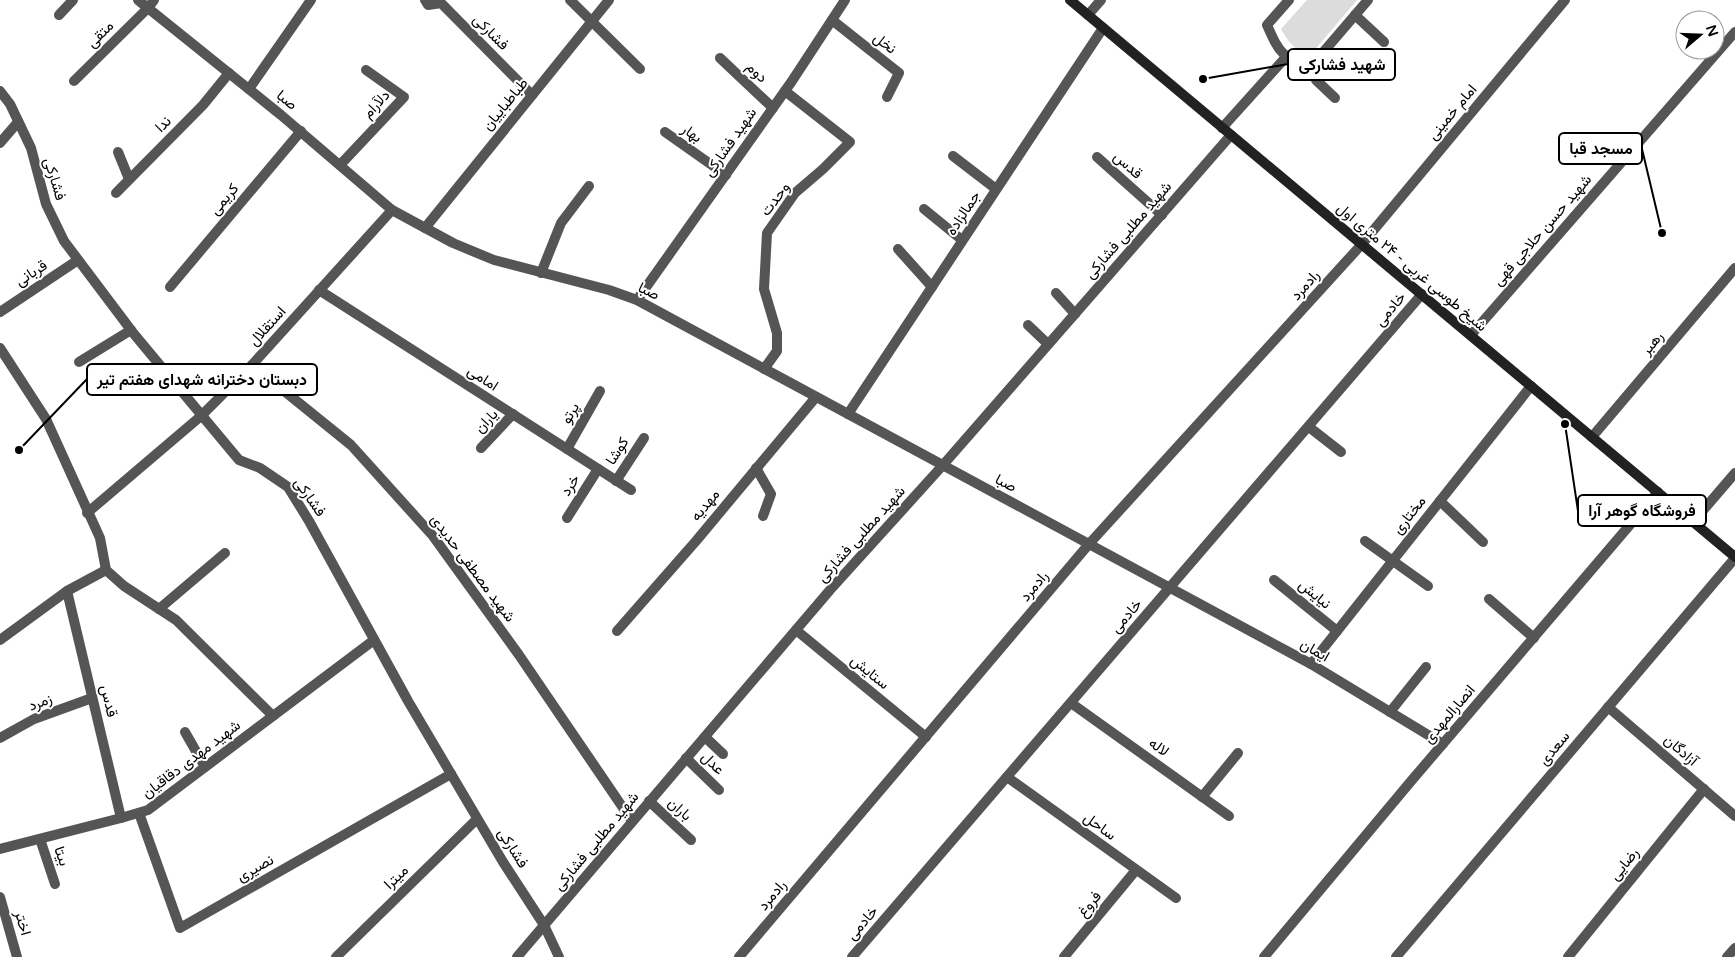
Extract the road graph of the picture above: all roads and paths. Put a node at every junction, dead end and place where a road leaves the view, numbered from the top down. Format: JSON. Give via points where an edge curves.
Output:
{"nodes":[{"id":1,"x":73,"y":0,"type":"edge"},
{"id":2,"x":138,"y":0,"type":"edge"},
{"id":3,"x":312,"y":0,"type":"edge"},
{"id":4,"x":425,"y":0,"type":"edge"},
{"id":5,"x":570,"y":0,"type":"edge"},
{"id":6,"x":609,"y":0,"type":"edge"},
{"id":7,"x":845,"y":0,"type":"edge"},
{"id":8,"x":1070,"y":0,"type":"edge"},
{"id":9,"x":1101,"y":0,"type":"edge"},
{"id":10,"x":1289,"y":0,"type":"edge"},
{"id":11,"x":1368,"y":0,"type":"edge"},
{"id":12,"x":1565,"y":0,"type":"edge"},
{"id":13,"x":151,"y":4,"type":"edge"},
{"id":14,"x":59,"y":15,"type":"dead end"},
{"id":15,"x":1088,"y":15,"type":"junction"},
{"id":16,"x":1355,"y":15,"type":"junction"},
{"id":17,"x":592,"y":20,"type":"junction"},
{"id":18,"x":832,"y":20,"type":"junction"},
{"id":19,"x":1103,"y":28,"type":"junction"},
{"id":20,"x":1735,"y":32,"type":"edge"},
{"id":21,"x":1384,"y":42,"type":"dead end"},
{"id":22,"x":1286,"y":57,"type":"junction"},
{"id":23,"x":720,"y":58,"type":"dead end"},
{"id":24,"x":1313,"y":64,"type":"junction"},
{"id":25,"x":640,"y":69,"type":"dead end"},
{"id":26,"x":366,"y":70,"type":"dead end"},
{"id":27,"x":229,"y":73,"type":"junction"},
{"id":28,"x":74,"y":81,"type":"dead end"},
{"id":29,"x":249,"y":89,"type":"junction"},
{"id":30,"x":0,"y":91,"type":"edge"},
{"id":31,"x":785,"y":91,"type":"junction"},
{"id":32,"x":532,"y":95,"type":"junction"},
{"id":33,"x":887,"y":97,"type":"dead end"},
{"id":34,"x":1335,"y":98,"type":"dead end"},
{"id":35,"x":773,"y":108,"type":"junction"},
{"id":36,"x":18,"y":122,"type":"junction"},
{"id":37,"x":1222,"y":128,"type":"junction"},
{"id":38,"x":301,"y":131,"type":"junction"},
{"id":39,"x":665,"y":132,"type":"dead end"},
{"id":40,"x":1231,"y":135,"type":"junction"},
{"id":41,"x":0,"y":143,"type":"edge"},
{"id":42,"x":118,"y":152,"type":"dead end"},
{"id":43,"x":953,"y":156,"type":"dead end"},
{"id":44,"x":1098,"y":157,"type":"dead end"},
{"id":45,"x":340,"y":165,"type":"junction"},
{"id":46,"x":726,"y":175,"type":"junction"},
{"id":47,"x":129,"y":179,"type":"junction"},
{"id":48,"x":589,"y":186,"type":"dead end"},
{"id":49,"x":996,"y":189,"type":"junction"},
{"id":50,"x":116,"y":193,"type":"dead end"},
{"id":51,"x":392,"y":210,"type":"junction"},
{"id":52,"x":924,"y":210,"type":"dead end"},
{"id":53,"x":1162,"y":215,"type":"junction"},
{"id":54,"x":425,"y":228,"type":"junction"},
{"id":55,"x":962,"y":240,"type":"junction"},
{"id":56,"x":1362,"y":244,"type":"junction"},
{"id":57,"x":898,"y":249,"type":"dead end"},
{"id":58,"x":78,"y":260,"type":"junction"},
{"id":59,"x":1735,"y":268,"type":"edge"},
{"id":60,"x":541,"y":273,"type":"junction"},
{"id":61,"x":170,"y":287,"type":"dead end"},
{"id":62,"x":932,"y":287,"type":"junction"},
{"id":63,"x":319,"y":290,"type":"junction"},
{"id":64,"x":1056,"y":293,"type":"dead end"},
{"id":65,"x":1422,"y":294,"type":"junction"},
{"id":66,"x":637,"y":300,"type":"junction"},
{"id":67,"x":0,"y":312,"type":"edge"},
{"id":68,"x":1075,"y":314,"type":"junction"},
{"id":69,"x":1028,"y":325,"type":"dead end"},
{"id":70,"x":131,"y":330,"type":"junction"},
{"id":71,"x":1471,"y":335,"type":"junction"},
{"id":72,"x":1048,"y":344,"type":"junction"},
{"id":73,"x":0,"y":348,"type":"edge"},
{"id":74,"x":79,"y":362,"type":"dead end"},
{"id":75,"x":252,"y":366,"type":"junction"},
{"id":76,"x":764,"y":369,"type":"junction"},
{"id":77,"x":1531,"y":386,"type":"junction"},
{"id":78,"x":600,"y":391,"type":"dead end"},
{"id":79,"x":816,"y":397,"type":"junction"},
{"id":80,"x":513,"y":414,"type":"junction"},
{"id":81,"x":848,"y":414,"type":"junction"},
{"id":82,"x":201,"y":416,"type":"junction"},
{"id":83,"x":1309,"y":427,"type":"junction"},
{"id":84,"x":1592,"y":437,"type":"junction"},
{"id":85,"x":644,"y":438,"type":"dead end"},
{"id":86,"x":481,"y":448,"type":"dead end"},
{"id":87,"x":567,"y":449,"type":"junction"},
{"id":88,"x":1341,"y":452,"type":"dead end"},
{"id":89,"x":943,"y":465,"type":"junction"},
{"id":90,"x":756,"y":468,"type":"junction"},
{"id":91,"x":598,"y":470,"type":"junction"},
{"id":92,"x":1735,"y":473,"type":"edge"},
{"id":93,"x":616,"y":481,"type":"junction"},
{"id":94,"x":631,"y":490,"type":"dead end"},
{"id":95,"x":1658,"y":492,"type":"junction"},
{"id":96,"x":1440,"y":501,"type":"junction"},
{"id":97,"x":87,"y":513,"type":"junction"},
{"id":98,"x":763,"y":516,"type":"dead end"},
{"id":99,"x":567,"y":518,"type":"dead end"},
{"id":100,"x":1693,"y":522,"type":"junction"},
{"id":101,"x":1366,"y":541,"type":"dead end"},
{"id":102,"x":1483,"y":542,"type":"dead end"},
{"id":103,"x":1090,"y":544,"type":"junction"},
{"id":104,"x":225,"y":553,"type":"dead end"},
{"id":105,"x":1735,"y":558,"type":"edge"},
{"id":106,"x":1393,"y":560,"type":"junction"},
{"id":107,"x":106,"y":570,"type":"junction"},
{"id":108,"x":1274,"y":580,"type":"dead end"},
{"id":109,"x":1428,"y":586,"type":"dead end"},
{"id":110,"x":1170,"y":588,"type":"junction"},
{"id":111,"x":67,"y":591,"type":"junction"},
{"id":112,"x":1489,"y":599,"type":"dead end"},
{"id":113,"x":160,"y":609,"type":"junction"},
{"id":114,"x":796,"y":630,"type":"junction"},
{"id":115,"x":616,"y":631,"type":"dead end"},
{"id":116,"x":1337,"y":631,"type":"junction"},
{"id":117,"x":1534,"y":638,"type":"junction"},
{"id":118,"x":0,"y":640,"type":"edge"},
{"id":119,"x":374,"y":640,"type":"junction"},
{"id":120,"x":1311,"y":664,"type":"junction"},
{"id":121,"x":1426,"y":667,"type":"dead end"},
{"id":122,"x":92,"y":698,"type":"junction"},
{"id":123,"x":1071,"y":703,"type":"junction"},
{"id":124,"x":1608,"y":707,"type":"junction"},
{"id":125,"x":1390,"y":712,"type":"junction"},
{"id":126,"x":273,"y":716,"type":"junction"},
{"id":127,"x":185,"y":732,"type":"dead end"},
{"id":128,"x":926,"y":736,"type":"junction"},
{"id":129,"x":705,"y":737,"type":"junction"},
{"id":130,"x":0,"y":738,"type":"edge"},
{"id":131,"x":1443,"y":744,"type":"junction"},
{"id":132,"x":723,"y":754,"type":"dead end"},
{"id":133,"x":1238,"y":754,"type":"dead end"},
{"id":134,"x":686,"y":758,"type":"junction"},
{"id":135,"x":205,"y":767,"type":"junction"},
{"id":136,"x":451,"y":774,"type":"junction"},
{"id":137,"x":1007,"y":777,"type":"junction"},
{"id":138,"x":1704,"y":789,"type":"junction"},
{"id":139,"x":718,"y":790,"type":"dead end"},
{"id":140,"x":1202,"y":797,"type":"junction"},
{"id":141,"x":650,"y":802,"type":"junction"},
{"id":142,"x":138,"y":813,"type":"junction"},
{"id":143,"x":1229,"y":816,"type":"dead end"},
{"id":144,"x":1735,"y":816,"type":"edge"},
{"id":145,"x":121,"y":818,"type":"junction"},
{"id":146,"x":477,"y":819,"type":"junction"},
{"id":147,"x":632,"y":822,"type":"junction"},
{"id":148,"x":40,"y":838,"type":"junction"},
{"id":149,"x":691,"y":840,"type":"dead end"},
{"id":150,"x":0,"y":848,"type":"edge"},
{"id":151,"x":1136,"y":870,"type":"junction"},
{"id":152,"x":55,"y":884,"type":"dead end"},
{"id":153,"x":0,"y":897,"type":"edge"},
{"id":154,"x":1176,"y":898,"type":"dead end"},
{"id":155,"x":544,"y":925,"type":"junction"},
{"id":156,"x":1735,"y":948,"type":"edge"},
{"id":157,"x":16,"y":957,"type":"edge"},
{"id":158,"x":336,"y":957,"type":"edge"},
{"id":159,"x":517,"y":957,"type":"edge"},
{"id":160,"x":559,"y":957,"type":"edge"},
{"id":161,"x":739,"y":957,"type":"edge"},
{"id":162,"x":852,"y":957,"type":"edge"},
{"id":163,"x":1064,"y":957,"type":"edge"},
{"id":164,"x":1264,"y":957,"type":"edge"},
{"id":165,"x":1396,"y":957,"type":"edge"},
{"id":166,"x":1568,"y":957,"type":"edge"},
{"id":167,"x":1728,"y":957,"type":"edge"}],
"edges":[{"from":1,"to":14,"type":"street"},
{"from":2,"to":13,"type":"street","name":"صبا"},
{"from":3,"to":29,"type":"street"},
{"from":4,"to":32,"type":"street","name":"فشارکی","via":[[428,5],[441,3]]},
{"from":5,"to":17,"type":"street"},
{"from":6,"to":17,"type":"street","name":"طباطباییان"},
{"from":7,"to":18,"type":"street","name":"شهید فشارکی"},
{"from":8,"to":15,"type":"main road","name":"شیخ طوسی غربی - ۲۴ متری اول"},
{"from":9,"to":15,"type":"street"},
{"from":10,"to":22,"type":"street","via":[[1267,25]]},
{"from":11,"to":16,"type":"street"},
{"from":12,"to":56,"type":"street","name":"امام خمینی"},
{"from":13,"to":27,"type":"street","name":"صبا"},
{"from":13,"to":28,"type":"street","name":"متقی"},
{"from":15,"to":19,"type":"main road","name":"شیخ طوسی غربی - ۲۴ متری اول"},
{"from":16,"to":21,"type":"street"},
{"from":16,"to":24,"type":"street"},
{"from":17,"to":25,"type":"street"},
{"from":17,"to":32,"type":"street","name":"طباطباییان"},
{"from":18,"to":31,"type":"street","name":"شهید فشارکی"},
{"from":18,"to":33,"type":"street","name":"نخل","via":[[899,73]]},
{"from":19,"to":37,"type":"main road","name":"شیخ طوسی غربی - ۲۴ متری اول"},
{"from":19,"to":49,"type":"street","name":"جمالزاده"},
{"from":20,"to":71,"type":"street","name":"شهید حسن حلاجی قهی"},
{"from":22,"to":24,"type":"street"},
{"from":22,"to":37,"type":"street"},
{"from":23,"to":35,"type":"street","name":"دوم"},
{"from":24,"to":34,"type":"street","via":[[1316,80]]},
{"from":26,"to":45,"type":"street","name":"دلآرام","via":[[404,96]]},
{"from":27,"to":29,"type":"street","name":"صبا"},
{"from":27,"to":47,"type":"street","name":"ندا","via":[[203,106]]},
{"from":29,"to":38,"type":"street","name":"صبا"},
{"from":30,"to":36,"type":"street","name":"فشارکی"},
{"from":31,"to":35,"type":"street","name":"شهید فشارکی"},
{"from":31,"to":76,"type":"street","name":"وحدت","via":[[850,142],[795,194],[768,233],[764,289],[778,333],[776,351]]},
{"from":32,"to":54,"type":"street","name":"طباطباییان"},
{"from":35,"to":46,"type":"street","name":"شهید فشارکی"},
{"from":36,"to":41,"type":"street"},
{"from":36,"to":58,"type":"street","name":"فشارکی","via":[[31,148],[46,204],[64,241]]},
{"from":37,"to":40,"type":"main road","name":"شیخ طوسی غربی - ۲۴ متری اول"},
{"from":38,"to":45,"type":"street","name":"صبا"},
{"from":38,"to":61,"type":"street","name":"کریمی"},
{"from":39,"to":46,"type":"street","name":"بهار"},
{"from":40,"to":53,"type":"street","name":"شهید مطلبی فشارکی"},
{"from":40,"to":56,"type":"main road","name":"شیخ طوسی غربی - ۲۴ متری اول"},
{"from":42,"to":47,"type":"street"},
{"from":43,"to":49,"type":"street"},
{"from":44,"to":53,"type":"street","name":"قدس"},
{"from":45,"to":51,"type":"street","name":"صبا"},
{"from":46,"to":66,"type":"street","name":"شهید فشارکی"},
{"from":47,"to":50,"type":"street","name":"ندا"},
{"from":48,"to":60,"type":"street","via":[[561,223]]},
{"from":49,"to":55,"type":"street","name":"جمالزاده"},
{"from":51,"to":54,"type":"street","name":"صبا"},
{"from":51,"to":63,"type":"street","name":"استقلال"},
{"from":52,"to":55,"type":"street"},
{"from":53,"to":68,"type":"street","name":"شهید مطلبی فشارکی"},
{"from":54,"to":60,"type":"street","name":"صبا","via":[[494,260]]},
{"from":55,"to":62,"type":"street","name":"جمالزاده"},
{"from":56,"to":65,"type":"main road","name":"شیخ طوسی غربی - ۲۴ متری اول"},
{"from":56,"to":103,"type":"street","name":"رادمرد"},
{"from":57,"to":62,"type":"street"},
{"from":58,"to":67,"type":"street","name":"قربانی"},
{"from":58,"to":70,"type":"street","name":"فشارکی"},
{"from":59,"to":84,"type":"street","name":"رهبر"},
{"from":60,"to":66,"type":"street","name":"صبا"},
{"from":62,"to":81,"type":"street","name":"جمالزاده"},
{"from":63,"to":75,"type":"street","name":"استقلال"},
{"from":63,"to":80,"type":"street","name":"امامی"},
{"from":64,"to":68,"type":"street"},
{"from":65,"to":71,"type":"main road","name":"شیخ طوسی غربی - ۲۴ متری اول"},
{"from":65,"to":83,"type":"street","name":"خادمی"},
{"from":66,"to":76,"type":"street","name":"صبا"},
{"from":68,"to":72,"type":"street","name":"شهید مطلبی فشارکی"},
{"from":69,"to":72,"type":"street"},
{"from":70,"to":74,"type":"street"},
{"from":70,"to":82,"type":"street","name":"فشارکی"},
{"from":71,"to":77,"type":"main road","name":"شیخ طوسی غربی - ۲۴ متری اول"},
{"from":72,"to":89,"type":"street","name":"شهید مطلبی فشارکی"},
{"from":73,"to":97,"type":"street","via":[[46,420]]},
{"from":75,"to":82,"type":"street","name":"استقلال"},
{"from":75,"to":147,"type":"street","name":"شهید مصطفی حدیدی","via":[[351,445],[433,536],[519,655]]},
{"from":76,"to":79,"type":"street","name":"صبا"},
{"from":77,"to":84,"type":"main road","name":"شیخ طوسی غربی - ۲۴ متری اول"},
{"from":77,"to":96,"type":"street","name":"مختاری"},
{"from":78,"to":87,"type":"street","name":"پرتو"},
{"from":79,"to":81,"type":"street","name":"صبا"},
{"from":79,"to":90,"type":"street","name":"مهدیه"},
{"from":80,"to":86,"type":"street","name":"یاران"},
{"from":80,"to":87,"type":"street","name":"امامی"},
{"from":81,"to":89,"type":"street","name":"صبا"},
{"from":82,"to":97,"type":"street","name":"استقلال"},
{"from":82,"to":119,"type":"street","name":"فشارکی","via":[[239,460],[260,468],[288,487]]},
{"from":83,"to":88,"type":"street"},
{"from":83,"to":110,"type":"street","name":"خادمی"},
{"from":84,"to":95,"type":"main road","name":"شیخ طوسی غربی - ۲۴ متری اول"},
{"from":85,"to":93,"type":"street","name":"کوشا"},
{"from":87,"to":91,"type":"street","name":"امامی"},
{"from":89,"to":103,"type":"street","name":"صبا"},
{"from":89,"to":114,"type":"street","name":"شهید مطلبی فشارکی"},
{"from":90,"to":98,"type":"street","via":[[771,494]]},
{"from":90,"to":115,"type":"street","name":"مهدیه"},
{"from":91,"to":93,"type":"street","name":"امامی"},
{"from":91,"to":99,"type":"street","name":"خرد"},
{"from":92,"to":100,"type":"street"},
{"from":93,"to":94,"type":"street","name":"امامی"},
{"from":95,"to":100,"type":"main road","name":"شیخ طوسی غربی - ۲۴ متری اول"},
{"from":95,"to":117,"type":"street","name":"انصارالمهدی"},
{"from":96,"to":102,"type":"street"},
{"from":96,"to":106,"type":"street","name":"مختاری"},
{"from":97,"to":107,"type":"street","via":[[100,538]]},
{"from":100,"to":105,"type":"main road","name":"شیخ طوسی غربی - ۲۴ متری اول"},
{"from":101,"to":106,"type":"street"},
{"from":103,"to":110,"type":"street","name":"صبا"},
{"from":103,"to":128,"type":"street","name":"رادمرد"},
{"from":104,"to":113,"type":"street"},
{"from":105,"to":124,"type":"street","name":"سعدی"},
{"from":106,"to":109,"type":"street"},
{"from":106,"to":116,"type":"street","name":"مختاری"},
{"from":107,"to":111,"type":"street"},
{"from":107,"to":113,"type":"street"},
{"from":108,"to":116,"type":"street","name":"نیایش"},
{"from":110,"to":120,"type":"street","name":"ایمان"},
{"from":110,"to":123,"type":"street","name":"خادمی"},
{"from":111,"to":118,"type":"street"},
{"from":111,"to":122,"type":"street","name":"قدس"},
{"from":112,"to":117,"type":"street"},
{"from":113,"to":126,"type":"street","via":[[176,620]]},
{"from":114,"to":128,"type":"street","name":"ستایش"},
{"from":114,"to":129,"type":"street","name":"شهید مطلبی فشارکی"},
{"from":116,"to":120,"type":"street","name":"مختاری"},
{"from":117,"to":131,"type":"street","name":"انصارالمهدی"},
{"from":119,"to":126,"type":"street","name":"شهید مهدی دقاقیان"},
{"from":119,"to":136,"type":"street","name":"فشارکی"},
{"from":120,"to":125,"type":"street","name":"ایمان"},
{"from":121,"to":125,"type":"street"},
{"from":122,"to":130,"type":"street","name":"زمرد","via":[[34,719]]},
{"from":122,"to":145,"type":"street","name":"قدس"},
{"from":123,"to":137,"type":"street","name":"خادمی"},
{"from":123,"to":140,"type":"street","name":"لاله"},
{"from":124,"to":138,"type":"street","name":"آزادگان"},
{"from":124,"to":165,"type":"street","name":"سعدی"},
{"from":125,"to":131,"type":"street","name":"ایمان"},
{"from":126,"to":135,"type":"street","name":"شهید مهدی دقاقیان"},
{"from":127,"to":135,"type":"street"},
{"from":128,"to":161,"type":"street","name":"رادمرد"},
{"from":129,"to":132,"type":"street"},
{"from":129,"to":134,"type":"street","name":"شهید مطلبی فشارکی"},
{"from":131,"to":164,"type":"street","name":"انصارالمهدی"},
{"from":133,"to":140,"type":"street"},
{"from":134,"to":139,"type":"street","name":"عدل"},
{"from":134,"to":141,"type":"street","name":"شهید مطلبی فشارکی"},
{"from":135,"to":142,"type":"street","name":"شهید مهدی دقاقیان","via":[[148,810]]},
{"from":136,"to":142,"type":"street","name":"نصیری","via":[[180,928]]},
{"from":136,"to":146,"type":"street","name":"فشارکی"},
{"from":137,"to":151,"type":"street","name":"ساحل"},
{"from":137,"to":162,"type":"street","name":"خادمی"},
{"from":138,"to":144,"type":"street","name":"آزادگان"},
{"from":138,"to":166,"type":"street","name":"رضایی"},
{"from":140,"to":143,"type":"street","name":"لاله"},
{"from":141,"to":147,"type":"street","name":"شهید مطلبی فشارکی"},
{"from":141,"to":149,"type":"street","name":"باران"},
{"from":142,"to":145,"type":"street","name":"شهید مهدی دقاقیان"},
{"from":145,"to":148,"type":"street","name":"شهید مهدی دقاقیان"},
{"from":146,"to":155,"type":"street","name":"فشارکی"},
{"from":146,"to":158,"type":"street","name":"میترا"},
{"from":147,"to":155,"type":"street","name":"شهید مطلبی فشارکی"},
{"from":148,"to":150,"type":"street","name":"شهید مهدی دقاقیان"},
{"from":148,"to":152,"type":"street","name":"بیتا"},
{"from":151,"to":154,"type":"street","name":"ساحل"},
{"from":151,"to":163,"type":"street","name":"فروغ"},
{"from":153,"to":157,"type":"street","name":"اختر"},
{"from":155,"to":159,"type":"street","name":"شهید مطلبی فشارکی"},
{"from":155,"to":160,"type":"street","name":"فشارکی"},
{"from":156,"to":167,"type":"street"}]}
